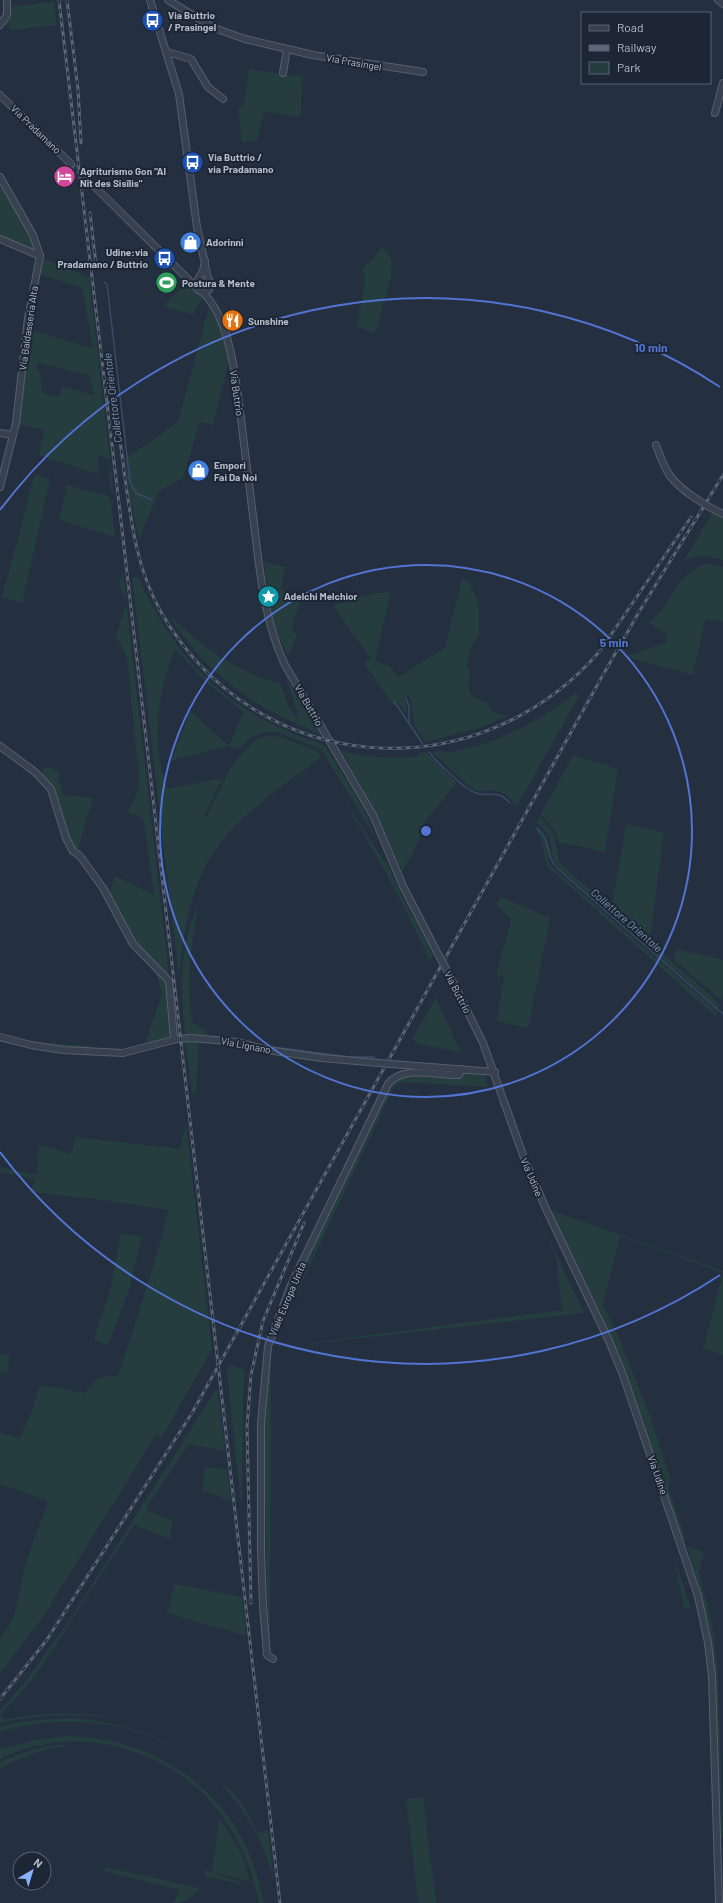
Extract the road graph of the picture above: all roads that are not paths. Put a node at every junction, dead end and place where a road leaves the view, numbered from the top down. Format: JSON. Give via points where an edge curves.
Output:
{"nodes":[{"id":1,"x":7,"y":0,"type":"edge"},
{"id":2,"x":150,"y":0,"type":"edge"},
{"id":3,"x":168,"y":0,"type":"edge"},
{"id":4,"x":718,"y":0,"type":"edge"},
{"id":5,"x":723,"y":4,"type":"edge"},
{"id":6,"x":0,"y":25,"type":"edge"},
{"id":7,"x":286,"y":49,"type":"junction"},
{"id":8,"x":167,"y":52,"type":"junction"},
{"id":9,"x":423,"y":72,"type":"dead end"},
{"id":10,"x":283,"y":73,"type":"dead end"},
{"id":11,"x":723,"y":83,"type":"edge"},
{"id":12,"x":0,"y":95,"type":"edge"},
{"id":13,"x":223,"y":99,"type":"dead end"},
{"id":14,"x":715,"y":113,"type":"dead end"},
{"id":15,"x":71,"y":164,"type":"tunnel mouth"},
{"id":16,"x":0,"y":177,"type":"edge"},
{"id":17,"x":94,"y":186,"type":"tunnel mouth"},
{"id":18,"x":0,"y":240,"type":"edge"},
{"id":19,"x":40,"y":256,"type":"junction"},
{"id":20,"x":205,"y":261,"type":"junction"},
{"id":21,"x":181,"y":273,"type":"junction"},
{"id":22,"x":198,"y":278,"type":"junction"},
{"id":23,"x":208,"y":278,"type":"junction"},
{"id":24,"x":210,"y":286,"type":"junction"},
{"id":25,"x":196,"y":288,"type":"junction"},
{"id":26,"x":202,"y":292,"type":"junction"},
{"id":27,"x":215,"y":309,"type":"junction"},
{"id":28,"x":0,"y":433,"type":"edge"},
{"id":29,"x":13,"y":435,"type":"junction"},
{"id":30,"x":656,"y":445,"type":"dead end"},
{"id":31,"x":0,"y":487,"type":"edge"},
{"id":32,"x":723,"y":514,"type":"edge"},
{"id":33,"x":0,"y":746,"type":"edge"},
{"id":34,"x":0,"y":1037,"type":"edge"},
{"id":35,"x":174,"y":1039,"type":"junction"},
{"id":36,"x":462,"y":1070,"type":"junction"},
{"id":37,"x":494,"y":1072,"type":"junction"},
{"id":38,"x":273,"y":1658,"type":"dead end"},
{"id":39,"x":719,"y":1903,"type":"edge"}],
"edges":[{"from":1,"to":6,"type":"street","via":[[7,15]]},
{"from":2,"to":8,"type":"street","name":"Via Buttrio"},
{"from":3,"to":7,"type":"street","name":"Via Prasingel","via":[[230,35]]},
{"from":4,"to":5,"type":"street"},
{"from":7,"to":9,"type":"street","name":"Via Prasingel","via":[[363,64]]},
{"from":7,"to":10,"type":"street"},
{"from":8,"to":13,"type":"street","via":[[191,58],[208,87]]},
{"from":8,"to":20,"type":"street","name":"Via Buttrio","via":[[179,94],[197,227]]},
{"from":11,"to":14,"type":"street"},
{"from":12,"to":15,"type":"street","name":"Via Pradamano"},
{"from":16,"to":19,"type":"street","name":"Via Baldasseria Alta","via":[[33,235]]},
{"from":17,"to":21,"type":"street"},
{"from":18,"to":19,"type":"street"},
{"from":19,"to":29,"type":"street","name":"Via Baldasseria Alta","via":[[28,318],[19,405]]},
{"from":20,"to":22,"type":"street"},
{"from":20,"to":23,"type":"street","name":"Via Buttrio"},
{"from":21,"to":22,"type":"street","via":[[189,278]]},
{"from":21,"to":25,"type":"street"},
{"from":22,"to":23,"type":"street"},
{"from":22,"to":25,"type":"street"},
{"from":23,"to":24,"type":"street","name":"Via Buttrio"},
{"from":24,"to":26,"type":"street","via":[[207,291]]},
{"from":24,"to":27,"type":"street","name":"Via Buttrio"},
{"from":25,"to":26,"type":"street","name":"Via Buttrio"},
{"from":26,"to":27,"type":"street","name":"Via Buttrio"},
{"from":27,"to":37,"type":"street","name":"Via Buttrio","bridge":true,"via":[[231,355],[267,612],[280,655],[373,815],[403,886],[483,1043]]},
{"from":28,"to":29,"type":"street"},
{"from":29,"to":31,"type":"street","name":"Via Baldasseria Alta"},
{"from":30,"to":32,"type":"street","bridge":true,"via":[[669,476],[682,490]]},
{"from":33,"to":35,"type":"street","via":[[35,772],[51,789],[69,844],[103,888],[132,944],[169,981]]},
{"from":34,"to":35,"type":"street","name":"Via Lignano","via":[[63,1050],[122,1054]]},
{"from":35,"to":36,"type":"street","name":"Via Lignano","bridge":true,"via":[[213,1039],[322,1058]]},
{"from":36,"to":37,"type":"street","name":"Via Lignano"},
{"from":36,"to":38,"type":"street","name":"Viale Europa Unita","via":[[459,1075],[407,1073],[388,1084],[306,1252],[273,1328],[266,1353],[261,1423],[263,1605],[267,1655]]},
{"from":37,"to":39,"type":"street","name":"Via Udine","via":[[546,1209],[623,1375],[700,1602],[712,1677]]}]}
